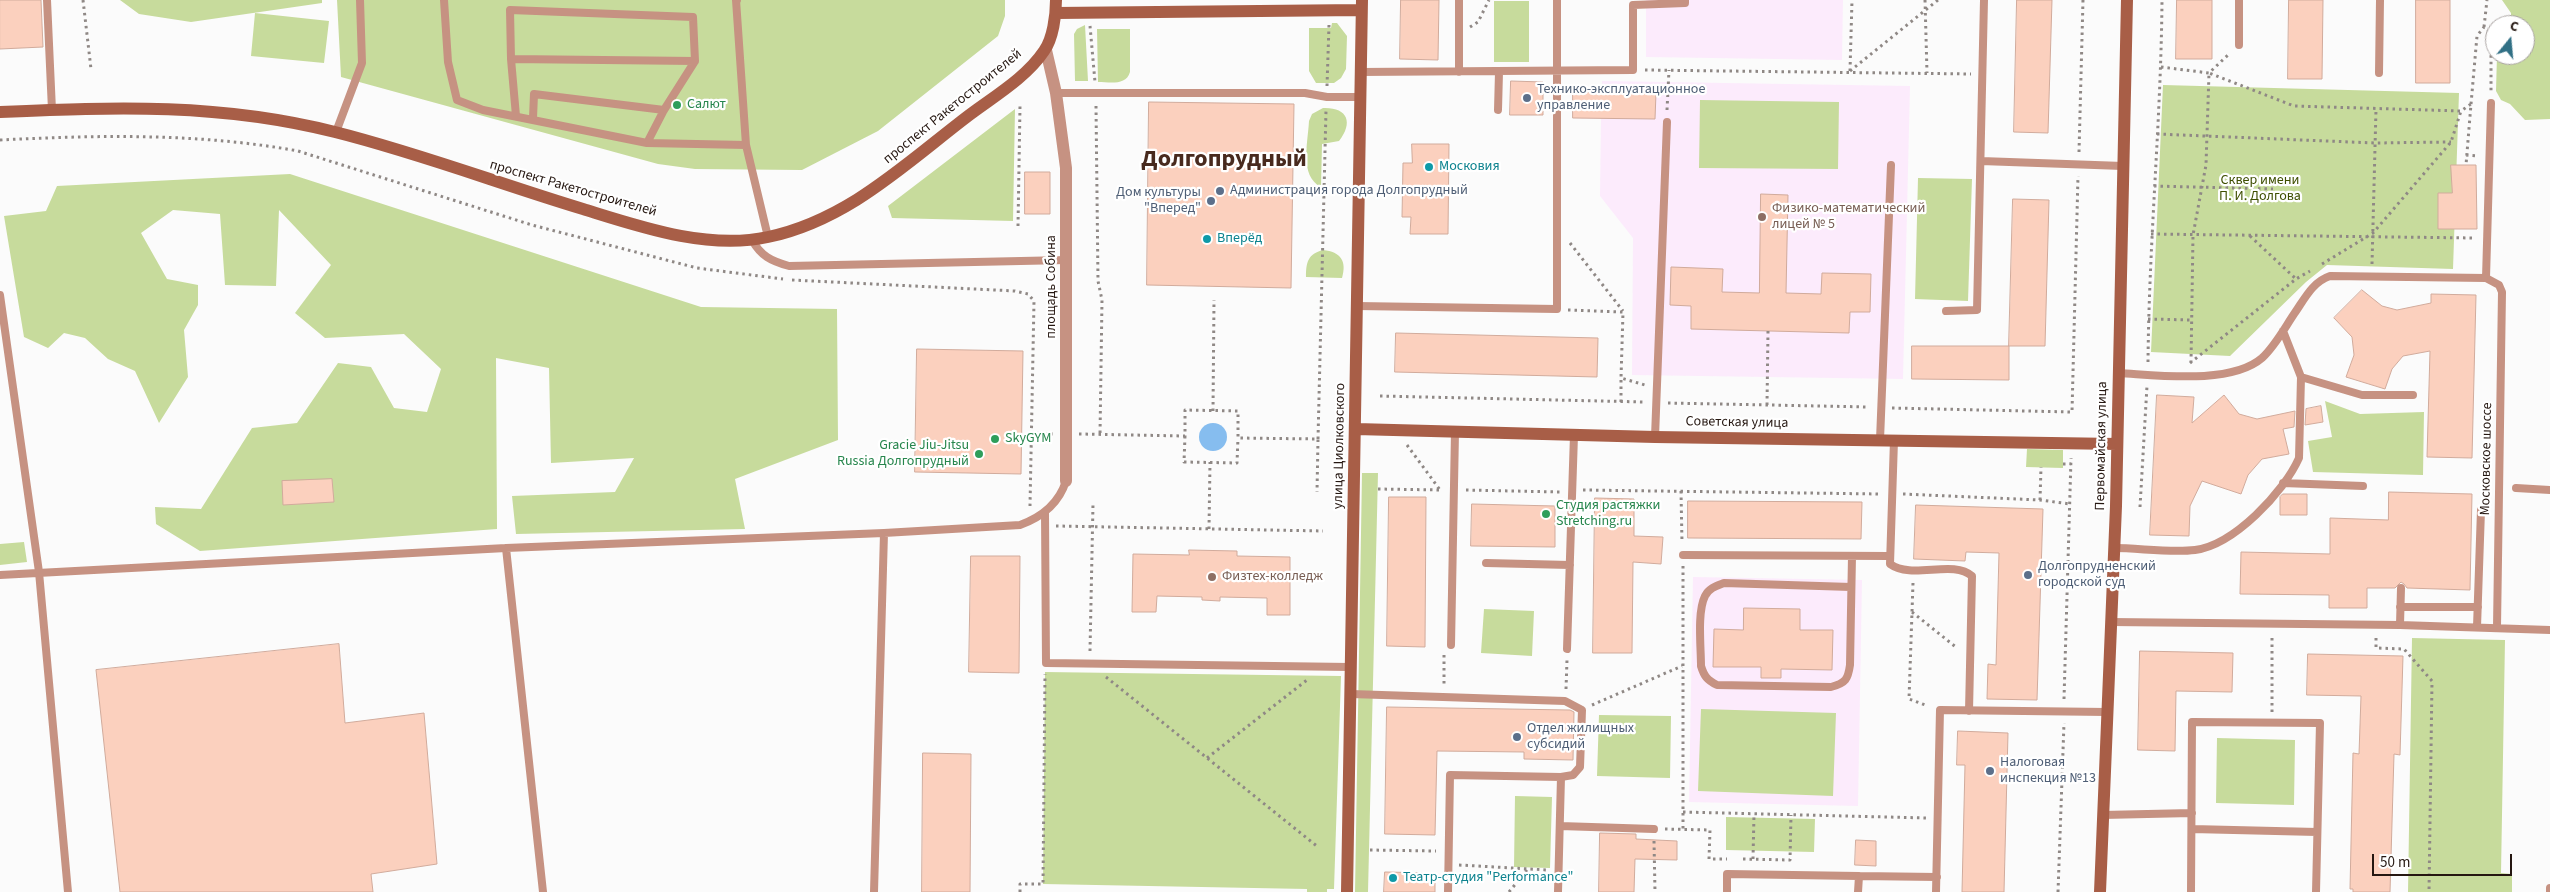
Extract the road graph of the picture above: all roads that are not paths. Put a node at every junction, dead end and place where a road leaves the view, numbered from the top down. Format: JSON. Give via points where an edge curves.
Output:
{"nodes":[{"id":1,"x":47,"y":0,"type":"edge"},
{"id":2,"x":360,"y":0,"type":"edge"},
{"id":3,"x":444,"y":0,"type":"edge"},
{"id":4,"x":737,"y":0,"type":"edge"},
{"id":5,"x":1459,"y":0,"type":"edge"},
{"id":6,"x":1557,"y":0,"type":"edge"},
{"id":7,"x":1685,"y":0,"type":"edge"},
{"id":8,"x":1984,"y":0,"type":"edge"},
{"id":9,"x":2127,"y":0,"type":"edge"},
{"id":10,"x":2239,"y":0,"type":"edge"},
{"id":11,"x":2380,"y":0,"type":"edge"},
{"id":12,"x":1361,"y":5,"type":"edge"},
{"id":13,"x":1056,"y":6,"type":"edge"},
{"id":14,"x":2239,"y":45,"type":"road end"},
{"id":15,"x":1046,"y":50,"type":"junction"},
{"id":16,"x":511,"y":59,"type":"junction"},
{"id":17,"x":695,"y":61,"type":"junction"},
{"id":18,"x":1360,"y":72,"type":"junction"},
{"id":19,"x":1459,"y":72,"type":"junction"},
{"id":20,"x":1499,"y":72,"type":"junction"},
{"id":21,"x":1556,"y":72,"type":"junction"},
{"id":22,"x":2379,"y":73,"type":"dead end"},
{"id":23,"x":1056,"y":93,"type":"junction"},
{"id":24,"x":1360,"y":96,"type":"junction"},
{"id":25,"x":2491,"y":103,"type":"road end"},
{"id":26,"x":52,"y":110,"type":"junction"},
{"id":27,"x":664,"y":110,"type":"junction"},
{"id":28,"x":1498,"y":110,"type":"dead end"},
{"id":29,"x":0,"y":112,"type":"edge"},
{"id":30,"x":516,"y":116,"type":"junction"},
{"id":31,"x":533,"y":118,"type":"junction"},
{"id":32,"x":1667,"y":122,"type":"road end"},
{"id":33,"x":336,"y":132,"type":"junction"},
{"id":34,"x":647,"y":143,"type":"junction"},
{"id":35,"x":746,"y":145,"type":"junction"},
{"id":36,"x":1981,"y":161,"type":"junction"},
{"id":37,"x":1891,"y":166,"type":"dead end"},
{"id":38,"x":2123,"y":166,"type":"junction"},
{"id":39,"x":768,"y":237,"type":"junction"},
{"id":40,"x":752,"y":240,"type":"junction"},
{"id":41,"x":1067,"y":260,"type":"junction"},
{"id":42,"x":2486,"y":278,"type":"junction"},
{"id":43,"x":0,"y":295,"type":"edge"},
{"id":44,"x":1357,"y":306,"type":"junction"},
{"id":45,"x":1946,"y":311,"type":"dead end"},
{"id":46,"x":2283,"y":331,"type":"junction"},
{"id":47,"x":2119,"y":373,"type":"junction"},
{"id":48,"x":2301,"y":377,"type":"junction"},
{"id":49,"x":2413,"y":395,"type":"dead end"},
{"id":50,"x":1356,"y":429,"type":"junction"},
{"id":51,"x":1455,"y":432,"type":"junction"},
{"id":52,"x":1574,"y":435,"type":"junction"},
{"id":53,"x":1655,"y":437,"type":"junction"},
{"id":54,"x":1880,"y":440,"type":"junction"},
{"id":55,"x":1894,"y":440,"type":"junction"},
{"id":56,"x":2117,"y":444,"type":"junction"},
{"id":57,"x":1066,"y":481,"type":"joint"},
{"id":58,"x":2283,"y":482,"type":"junction"},
{"id":59,"x":2364,"y":486,"type":"dead end"},
{"id":60,"x":2516,"y":488,"type":"dead end"},
{"id":61,"x":2550,"y":490,"type":"edge"},
{"id":62,"x":2481,"y":510,"type":"dead end"},
{"id":63,"x":1045,"y":512,"type":"junction"},
{"id":64,"x":884,"y":533,"type":"junction"},
{"id":65,"x":506,"y":548,"type":"junction"},
{"id":66,"x":2114,"y":548,"type":"junction"},
{"id":67,"x":1683,"y":555,"type":"road end"},
{"id":68,"x":1852,"y":556,"type":"junction"},
{"id":69,"x":1889,"y":556,"type":"junction"},
{"id":70,"x":1486,"y":563,"type":"dead end"},
{"id":71,"x":1570,"y":565,"type":"junction"},
{"id":72,"x":39,"y":572,"type":"junction"},
{"id":73,"x":0,"y":575,"type":"edge"},
{"id":74,"x":1851,"y":587,"type":"junction"},
{"id":75,"x":2401,"y":588,"type":"dead end"},
{"id":76,"x":2400,"y":607,"type":"junction"},
{"id":77,"x":2478,"y":607,"type":"junction"},
{"id":78,"x":2111,"y":622,"type":"junction"},
{"id":79,"x":2400,"y":624,"type":"junction"},
{"id":80,"x":2477,"y":627,"type":"junction"},
{"id":81,"x":2497,"y":627,"type":"junction"},
{"id":82,"x":2550,"y":630,"type":"edge"},
{"id":83,"x":1451,"y":645,"type":"road end"},
{"id":84,"x":1567,"y":649,"type":"road end"},
{"id":85,"x":1350,"y":667,"type":"junction"},
{"id":86,"x":1351,"y":694,"type":"junction"},
{"id":87,"x":1969,"y":711,"type":"junction"},
{"id":88,"x":2107,"y":712,"type":"junction"},
{"id":89,"x":1561,"y":777,"type":"junction"},
{"id":90,"x":2192,"y":814,"type":"junction"},
{"id":91,"x":2103,"y":815,"type":"junction"},
{"id":92,"x":1560,"y":826,"type":"junction"},
{"id":93,"x":1654,"y":828,"type":"road end"},
{"id":94,"x":2192,"y":829,"type":"junction"},
{"id":95,"x":2317,"y":832,"type":"junction"},
{"id":96,"x":1859,"y":876,"type":"junction"},
{"id":97,"x":1936,"y":877,"type":"junction"},
{"id":98,"x":68,"y":892,"type":"edge"},
{"id":99,"x":543,"y":892,"type":"edge"},
{"id":100,"x":874,"y":892,"type":"edge"},
{"id":101,"x":1347,"y":892,"type":"edge"},
{"id":102,"x":1448,"y":892,"type":"edge"},
{"id":103,"x":1558,"y":892,"type":"edge"},
{"id":104,"x":1727,"y":892,"type":"edge"},
{"id":105,"x":1858,"y":892,"type":"edge"},
{"id":106,"x":1936,"y":892,"type":"edge"},
{"id":107,"x":2100,"y":892,"type":"edge"},
{"id":108,"x":2191,"y":892,"type":"edge"},
{"id":109,"x":2316,"y":892,"type":"edge"}],
"edges":[{"from":1,"to":26,"type":"lane"},
{"from":2,"to":33,"type":"lane","via":[[362,63]]},
{"from":3,"to":30,"type":"lane","via":[[448,62],[457,100],[483,110]]},
{"from":4,"to":35,"type":"lane"},
{"from":5,"to":19,"type":"lane"},
{"from":6,"to":21,"type":"lane"},
{"from":7,"to":21,"type":"lane","via":[[1685,3],[1633,5],[1633,70]]},
{"from":8,"to":36,"type":"lane"},
{"from":9,"to":38,"type":"main road","name":"Первомайская улица"},
{"from":10,"to":14,"type":"lane"},
{"from":11,"to":22,"type":"lane"},
{"from":12,"to":13,"type":"main road"},
{"from":12,"to":18,"type":"main road","name":"улица Циолковского"},
{"from":13,"to":15,"type":"main road","name":"проспект Ракетостроителей"},
{"from":15,"to":23,"type":"street","name":"площадь Собина"},
{"from":15,"to":39,"type":"main road","name":"проспект Ракетостроителей","via":[[1019,77],[874,189],[814,224]]},
{"from":16,"to":17,"type":"lane"},
{"from":16,"to":17,"type":"lane","via":[[510,10],[693,18]]},
{"from":16,"to":30,"type":"lane"},
{"from":17,"to":27,"type":"lane"},
{"from":18,"to":19,"type":"lane"},
{"from":18,"to":24,"type":"main road","name":"улица Циолковского"},
{"from":19,"to":20,"type":"lane"},
{"from":20,"to":21,"type":"lane"},
{"from":20,"to":28,"type":"lane"},
{"from":21,"to":44,"type":"lane","via":[[1557,309]]},
{"from":23,"to":24,"type":"lane"},
{"from":23,"to":41,"type":"street","name":"площадь Собина","via":[[1066,168]]},
{"from":24,"to":44,"type":"main road","name":"улица Циолковского"},
{"from":25,"to":42,"type":"lane"},
{"from":26,"to":29,"type":"main road","name":"проспект Ракетостроителей"},
{"from":26,"to":33,"type":"main road","name":"проспект Ракетостроителей","via":[[111,107],[207,110],[278,119]]},
{"from":27,"to":31,"type":"lane","via":[[534,94]]},
{"from":27,"to":34,"type":"lane"},
{"from":30,"to":31,"type":"lane"},
{"from":31,"to":34,"type":"lane"},
{"from":32,"to":53,"type":"lane"},
{"from":33,"to":40,"type":"main road","name":"проспект Ракетостроителей","via":[[628,223],[708,239]]},
{"from":34,"to":35,"type":"lane"},
{"from":35,"to":39,"type":"lane"},
{"from":36,"to":38,"type":"lane"},
{"from":36,"to":45,"type":"lane","via":[[1977,310]]},
{"from":37,"to":54,"type":"lane"},
{"from":38,"to":47,"type":"main road","name":"Первомайская улица"},
{"from":39,"to":40,"type":"main road","name":"проспект Ракетостроителей"},
{"from":40,"to":41,"type":"lane","via":[[758,252],[789,266]]},
{"from":41,"to":57,"type":"street","name":"площадь Собина"},
{"from":42,"to":46,"type":"lane","via":[[2330,276],[2311,288]]},
{"from":42,"to":81,"type":"lane","name":"Московское шоссе","via":[[2499,285],[2502,292]]},
{"from":43,"to":72,"type":"lane"},
{"from":44,"to":50,"type":"main road","name":"улица Циолковского"},
{"from":46,"to":47,"type":"lane","via":[[2263,357],[2243,368],[2207,375]]},
{"from":46,"to":48,"type":"lane"},
{"from":47,"to":56,"type":"main road","name":"Первомайская улица"},
{"from":48,"to":49,"type":"lane","via":[[2362,395]]},
{"from":48,"to":58,"type":"lane","via":[[2299,458]]},
{"from":50,"to":51,"type":"main road","name":"Советская улица"},
{"from":50,"to":85,"type":"main road","name":"улица Циолковского"},
{"from":51,"to":52,"type":"main road","name":"Советская улица"},
{"from":51,"to":83,"type":"lane"},
{"from":52,"to":53,"type":"main road","name":"Советская улица"},
{"from":52,"to":71,"type":"lane"},
{"from":53,"to":54,"type":"main road","name":"Советская улица"},
{"from":54,"to":55,"type":"main road","name":"Советская улица"},
{"from":55,"to":56,"type":"main road","name":"Советская улица"},
{"from":55,"to":69,"type":"lane"},
{"from":56,"to":66,"type":"main road","name":"Первомайская улица"},
{"from":57,"to":63,"type":"lane","via":[[1057,500]]},
{"from":58,"to":59,"type":"lane"},
{"from":58,"to":66,"type":"lane","via":[[2263,508],[2228,538],[2196,550]]},
{"from":60,"to":61,"type":"lane"},
{"from":62,"to":77,"type":"lane"},
{"from":63,"to":64,"type":"lane","via":[[1020,524]]},
{"from":63,"to":85,"type":"lane","via":[[1046,663]]},
{"from":64,"to":65,"type":"lane"},
{"from":64,"to":100,"type":"lane"},
{"from":65,"to":72,"type":"lane"},
{"from":65,"to":99,"type":"lane"},
{"from":66,"to":78,"type":"main road","name":"Первомайская улица"},
{"from":67,"to":68,"type":"lane"},
{"from":68,"to":69,"type":"lane"},
{"from":68,"to":74,"type":"lane"},
{"from":69,"to":87,"type":"lane","via":[[1890,564],[1896,568],[1961,571],[1972,576]]},
{"from":70,"to":71,"type":"lane"},
{"from":71,"to":84,"type":"lane"},
{"from":72,"to":73,"type":"lane"},
{"from":72,"to":98,"type":"lane"},
{"from":74,"to":74,"type":"lane","via":[[1850,665],[1844,684],[1831,687],[1717,685],[1704,674],[1701,666],[1702,607],[1705,595],[1712,587],[1724,583]]},
{"from":75,"to":76,"type":"lane"},
{"from":76,"to":77,"type":"lane"},
{"from":76,"to":79,"type":"lane"},
{"from":77,"to":80,"type":"lane"},
{"from":78,"to":79,"type":"lane"},
{"from":78,"to":88,"type":"main road","name":"Первомайская улица"},
{"from":79,"to":80,"type":"lane"},
{"from":80,"to":81,"type":"lane"},
{"from":81,"to":82,"type":"lane"},
{"from":85,"to":86,"type":"main road","name":"улица Циолковского"},
{"from":86,"to":89,"type":"lane","via":[[1565,701],[1582,710],[1580,767],[1573,775]]},
{"from":86,"to":101,"type":"main road","name":"улица Циолковского"},
{"from":87,"to":88,"type":"lane"},
{"from":87,"to":97,"type":"lane","via":[[1940,710]]},
{"from":88,"to":91,"type":"main road","name":"Первомайская улица"},
{"from":89,"to":92,"type":"lane"},
{"from":89,"to":102,"type":"lane","via":[[1450,775]]},
{"from":90,"to":91,"type":"lane"},
{"from":90,"to":94,"type":"lane"},
{"from":90,"to":95,"type":"lane","via":[[2192,722],[2320,723]]},
{"from":91,"to":107,"type":"main road","name":"Первомайская улица"},
{"from":92,"to":93,"type":"lane"},
{"from":92,"to":103,"type":"lane"},
{"from":94,"to":95,"type":"lane"},
{"from":94,"to":108,"type":"lane"},
{"from":95,"to":109,"type":"lane"},
{"from":96,"to":97,"type":"lane"},
{"from":96,"to":104,"type":"lane","via":[[1727,874]]},
{"from":96,"to":105,"type":"lane"},
{"from":97,"to":106,"type":"lane"}]}
